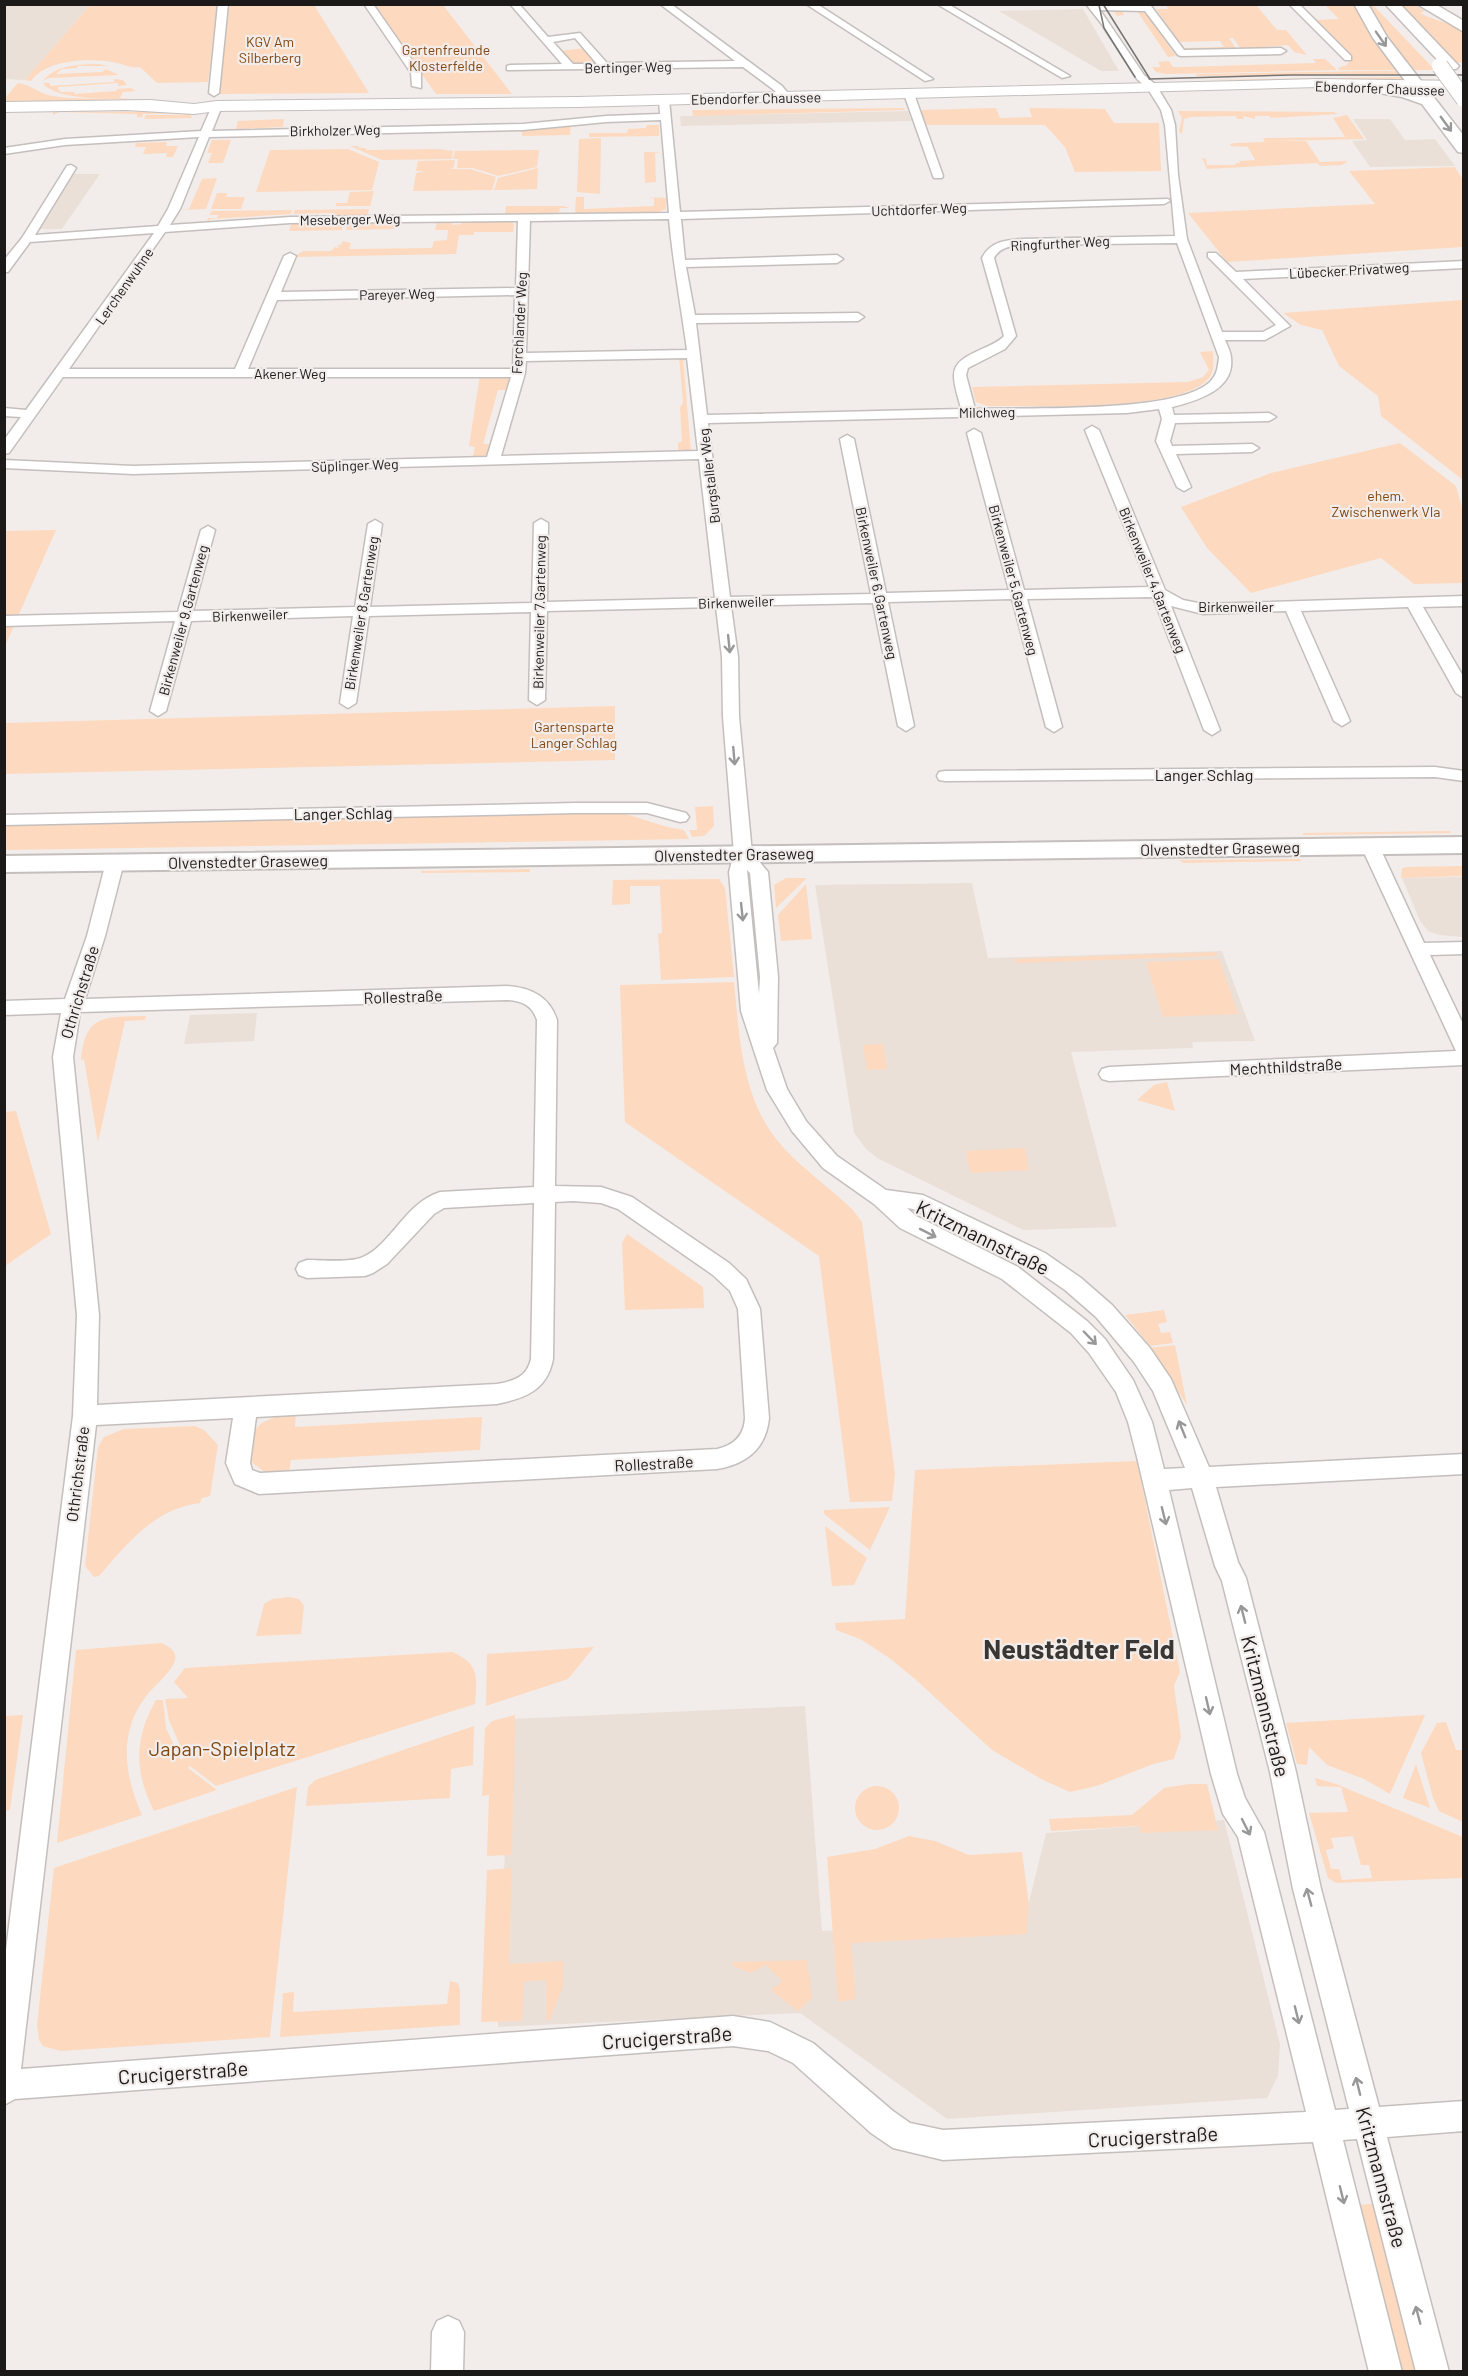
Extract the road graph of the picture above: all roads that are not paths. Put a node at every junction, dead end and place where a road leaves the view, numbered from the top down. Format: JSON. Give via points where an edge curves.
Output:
{"nodes":[{"id":1,"x":223,"y":4,"type":"edge"},
{"id":2,"x":368,"y":4,"type":"edge"},
{"id":3,"x":514,"y":4,"type":"edge"},
{"id":4,"x":664,"y":4,"type":"edge"},
{"id":5,"x":810,"y":4,"type":"edge"},
{"id":6,"x":941,"y":4,"type":"edge"},
{"id":7,"x":1293,"y":4,"type":"edge"},
{"id":8,"x":1361,"y":4,"type":"edge"},
{"id":9,"x":1382,"y":4,"type":"edge"},
{"id":10,"x":1392,"y":4,"type":"edge"},
{"id":11,"x":1424,"y":4,"type":"edge"},
{"id":12,"x":1091,"y":6,"type":"edge"},
{"id":13,"x":1464,"y":28,"type":"edge"},
{"id":14,"x":545,"y":40,"type":"junction"},
{"id":15,"x":1281,"y":51,"type":"dead end"},
{"id":16,"x":1348,"y":58,"type":"dead end"},
{"id":17,"x":746,"y":64,"type":"junction"},
{"id":18,"x":1445,"y":66,"type":"junction"},
{"id":19,"x":605,"y":67,"type":"junction"},
{"id":20,"x":510,"y":68,"type":"dead end"},
{"id":21,"x":571,"y":68,"type":"junction"},
{"id":22,"x":1065,"y":76,"type":"dead end"},
{"id":23,"x":928,"y":79,"type":"dead end"},
{"id":24,"x":1296,"y":84,"type":"junction"},
{"id":25,"x":417,"y":86,"type":"dead end"},
{"id":26,"x":1464,"y":86,"type":"edge"},
{"id":27,"x":1152,"y":87,"type":"junction"},
{"id":28,"x":1374,"y":88,"type":"joint"},
{"id":29,"x":1422,"y":91,"type":"junction"},
{"id":30,"x":909,"y":94,"type":"junction"},
{"id":31,"x":786,"y":97,"type":"junction"},
{"id":32,"x":1464,"y":99,"type":"edge"},
{"id":33,"x":215,"y":100,"type":"junction"},
{"id":34,"x":664,"y":100,"type":"junction"},
{"id":35,"x":4,"y":107,"type":"edge"},
{"id":36,"x":666,"y":117,"type":"junction"},
{"id":37,"x":205,"y":134,"type":"junction"},
{"id":38,"x":1464,"y":148,"type":"edge"},
{"id":39,"x":4,"y":151,"type":"edge"},
{"id":40,"x":71,"y":168,"type":"dead end"},
{"id":41,"x":938,"y":176,"type":"dead end"},
{"id":42,"x":1164,"y":201,"type":"dead end"},
{"id":43,"x":674,"y":216,"type":"junction"},
{"id":44,"x":524,"y":217,"type":"junction"},
{"id":45,"x":162,"y":229,"type":"junction"},
{"id":46,"x":27,"y":239,"type":"junction"},
{"id":47,"x":1181,"y":239,"type":"junction"},
{"id":48,"x":1212,"y":255,"type":"dead end"},
{"id":49,"x":290,"y":256,"type":"dead end"},
{"id":50,"x":837,"y":259,"type":"dead end"},
{"id":51,"x":679,"y":264,"type":"junction"},
{"id":52,"x":1464,"y":264,"type":"edge"},
{"id":53,"x":4,"y":269,"type":"edge"},
{"id":54,"x":1234,"y":276,"type":"junction"},
{"id":55,"x":522,"y":291,"type":"junction"},
{"id":56,"x":273,"y":296,"type":"junction"},
{"id":57,"x":858,"y":317,"type":"dead end"},
{"id":58,"x":690,"y":319,"type":"junction"},
{"id":59,"x":1218,"y":336,"type":"junction"},
{"id":60,"x":694,"y":354,"type":"junction"},
{"id":61,"x":520,"y":357,"type":"junction"},
{"id":62,"x":62,"y":373,"type":"junction"},
{"id":63,"x":240,"y":373,"type":"junction"},
{"id":64,"x":519,"y":373,"type":"junction"},
{"id":65,"x":1162,"y":405,"type":"junction"},
{"id":66,"x":4,"y":412,"type":"edge"},
{"id":67,"x":969,"y":413,"type":"junction"},
{"id":68,"x":32,"y":414,"type":"junction"},
{"id":69,"x":1269,"y":417,"type":"dead end"},
{"id":70,"x":702,"y":419,"type":"junction"},
{"id":71,"x":1169,"y":419,"type":"junction"},
{"id":72,"x":1092,"y":429,"type":"dead end"},
{"id":73,"x":974,"y":433,"type":"dead end"},
{"id":74,"x":847,"y":439,"type":"dead end"},
{"id":75,"x":1252,"y":448,"type":"dead end"},
{"id":76,"x":4,"y":450,"type":"edge"},
{"id":77,"x":1167,"y":450,"type":"junction"},
{"id":78,"x":706,"y":455,"type":"junction"},
{"id":79,"x":493,"y":461,"type":"junction"},
{"id":80,"x":4,"y":464,"type":"edge"},
{"id":81,"x":1184,"y":487,"type":"dead end"},
{"id":82,"x":541,"y":523,"type":"dead end"},
{"id":83,"x":375,"y":524,"type":"dead end"},
{"id":84,"x":208,"y":530,"type":"dead end"},
{"id":85,"x":1159,"y":593,"type":"junction"},
{"id":86,"x":1018,"y":594,"type":"junction"},
{"id":87,"x":880,"y":598,"type":"junction"},
{"id":88,"x":1464,"y":601,"type":"edge"},
{"id":89,"x":724,"y":602,"type":"junction"},
{"id":90,"x":1413,"y":602,"type":"junction"},
{"id":91,"x":539,"y":606,"type":"junction"},
{"id":92,"x":1291,"y":606,"type":"junction"},
{"id":93,"x":361,"y":611,"type":"junction"},
{"id":94,"x":183,"y":617,"type":"junction"},
{"id":95,"x":4,"y":621,"type":"edge"},
{"id":96,"x":1464,"y":693,"type":"edge"},
{"id":97,"x":537,"y":700,"type":"dead end"},
{"id":98,"x":348,"y":703,"type":"dead end"},
{"id":99,"x":158,"y":711,"type":"dead end"},
{"id":100,"x":1342,"y":721,"type":"dead end"},
{"id":101,"x":906,"y":726,"type":"dead end"},
{"id":102,"x":1054,"y":727,"type":"dead end"},
{"id":103,"x":1212,"y":730,"type":"dead end"},
{"id":104,"x":945,"y":776,"type":"dead end"},
{"id":105,"x":1464,"y":776,"type":"edge"},
{"id":106,"x":681,"y":817,"type":"dead end"},
{"id":107,"x":4,"y":820,"type":"edge"},
{"id":108,"x":1464,"y":845,"type":"edge"},
{"id":109,"x":1370,"y":846,"type":"junction"},
{"id":110,"x":742,"y":854,"type":"junction"},
{"id":111,"x":115,"y":862,"type":"junction"},
{"id":112,"x":4,"y":864,"type":"edge"},
{"id":113,"x":1464,"y":948,"type":"edge"},
{"id":114,"x":1419,"y":949,"type":"junction"},
{"id":115,"x":71,"y":1007,"type":"junction"},
{"id":116,"x":4,"y":1008,"type":"edge"},
{"id":117,"x":1464,"y":1048,"type":"edge"},
{"id":118,"x":1464,"y":1058,"type":"edge"},
{"id":119,"x":1109,"y":1074,"type":"dead end"},
{"id":120,"x":545,"y":1194,"type":"junction"},
{"id":121,"x":881,"y":1198,"type":"junction"},
{"id":122,"x":307,"y":1269,"type":"dead end"},
{"id":123,"x":246,"y":1408,"type":"junction"},
{"id":124,"x":85,"y":1416,"type":"junction"},
{"id":125,"x":1464,"y":1464,"type":"edge"},
{"id":126,"x":1201,"y":1478,"type":"junction"},
{"id":127,"x":1155,"y":1480,"type":"junction"},
{"id":128,"x":5,"y":2085,"type":"edge"},
{"id":129,"x":4,"y":2090,"type":"edge"},
{"id":130,"x":1464,"y":2116,"type":"edge"},
{"id":131,"x":1368,"y":2123,"type":"junction"},
{"id":132,"x":1325,"y":2126,"type":"junction"},
{"id":133,"x":448,"y":2332,"type":"dead end"},
{"id":134,"x":447,"y":2372,"type":"edge"},
{"id":135,"x":1386,"y":2372,"type":"edge"},
{"id":136,"x":1433,"y":2372,"type":"edge"}],
"edges":[{"from":1,"to":33,"type":"street","name":"Lerchenwuhne"},
{"from":2,"to":25,"type":"street","via":[[416,73]]},
{"from":3,"to":14,"type":"street"},
{"from":4,"to":17,"type":"street"},
{"from":5,"to":23,"type":"street"},
{"from":6,"to":22,"type":"street"},
{"from":7,"to":16,"type":"street"},
{"from":8,"to":29,"type":"highway","one_way":true,"via":[[1380,38]]},
{"from":9,"to":18,"type":"highway"},
{"from":10,"to":18,"type":"highway"},
{"from":11,"to":13,"type":"highway"},
{"from":12,"to":15,"type":"street","via":[[1148,8],[1181,53]]},
{"from":12,"to":27,"type":"street","name":"Milchweg","via":[[1140,77]]},
{"from":14,"to":19,"type":"street","via":[[577,35]]},
{"from":14,"to":21,"type":"street"},
{"from":17,"to":19,"type":"street","name":"Bertinger Weg"},
{"from":17,"to":31,"type":"street"},
{"from":18,"to":26,"type":"highway"},
{"from":18,"to":32,"type":"highway","bridge":true},
{"from":19,"to":21,"type":"street","name":"Bertinger Weg"},
{"from":20,"to":21,"type":"street","name":"Bertinger Weg"},
{"from":24,"to":27,"type":"main road","name":"Ebendorfer Chaussee"},
{"from":24,"to":28,"type":"main road","name":"Ebendorfer Chaussee"},
{"from":24,"to":29,"type":"main road","name":"Ebendorfer Chaussee","via":[[1319,82]]},
{"from":26,"to":29,"type":"main road","name":"Ebendorfer Chaussee"},
{"from":27,"to":30,"type":"main road","name":"Ebendorfer Chaussee"},
{"from":27,"to":47,"type":"street","name":"Milchweg","via":[[1170,125]]},
{"from":28,"to":29,"type":"highway","via":[[1405,93]]},
{"from":29,"to":38,"type":"highway","one_way":true},
{"from":30,"to":31,"type":"main road","name":"Ebendorfer Chaussee"},
{"from":30,"to":41,"type":"street"},
{"from":31,"to":34,"type":"main road","name":"Ebendorfer Chaussee"},
{"from":33,"to":34,"type":"main road","name":"Ebendorfer Chaussee"},
{"from":33,"to":35,"type":"main road","name":"Ebendorfer Chaussee","via":[[194,109]]},
{"from":33,"to":37,"type":"street","name":"Lerchenwuhne"},
{"from":34,"to":36,"type":"street","name":"Burgstaller Weg"},
{"from":36,"to":37,"type":"street","name":"Birkholzer Weg","via":[[524,127]]},
{"from":36,"to":43,"type":"street","name":"Burgstaller Weg"},
{"from":37,"to":39,"type":"street","name":"Birkholzer Weg","via":[[68,141]]},
{"from":37,"to":45,"type":"street","name":"Lerchenwuhne"},
{"from":40,"to":46,"type":"street"},
{"from":42,"to":43,"type":"street","name":"Uchtdorfer Weg"},
{"from":43,"to":44,"type":"street","name":"Meseberger Weg"},
{"from":43,"to":51,"type":"street","name":"Burgstaller Weg"},
{"from":44,"to":45,"type":"street","name":"Meseberger Weg","via":[[290,220]]},
{"from":44,"to":55,"type":"street","name":"Ferchlander Weg"},
{"from":45,"to":46,"type":"street","name":"Meseberger Weg"},
{"from":45,"to":62,"type":"street","name":"Lerchenwuhne"},
{"from":46,"to":53,"type":"street"},
{"from":47,"to":59,"type":"street","name":"Milchweg"},
{"from":47,"to":67,"type":"street","name":"Ringfurther Weg","via":[[1021,242],[992,251],[988,258],[1010,336],[1004,344],[962,367],[960,375]]},
{"from":48,"to":54,"type":"street"},
{"from":49,"to":56,"type":"street"},
{"from":50,"to":51,"type":"street"},
{"from":51,"to":58,"type":"street","name":"Burgstaller Weg"},
{"from":52,"to":54,"type":"street","name":"Lübecker Privatweg"},
{"from":54,"to":59,"type":"street","via":[[1284,326],[1266,336]]},
{"from":55,"to":56,"type":"street","name":"Pareyer Weg"},
{"from":55,"to":61,"type":"street","name":"Ferchlander Weg"},
{"from":56,"to":63,"type":"street"},
{"from":57,"to":58,"type":"street"},
{"from":58,"to":60,"type":"street","name":"Burgstaller Weg"},
{"from":59,"to":65,"type":"street","name":"Milchweg","via":[[1226,363],[1222,377],[1189,400]]},
{"from":60,"to":61,"type":"street"},
{"from":60,"to":70,"type":"street","name":"Burgstaller Weg"},
{"from":61,"to":64,"type":"street","name":"Ferchlander Weg"},
{"from":62,"to":63,"type":"street","name":"Akener Weg"},
{"from":62,"to":68,"type":"street","name":"Lerchenwuhne"},
{"from":63,"to":64,"type":"street","name":"Akener Weg"},
{"from":64,"to":79,"type":"street","name":"Ferchlander Weg"},
{"from":65,"to":67,"type":"street","name":"Milchweg"},
{"from":65,"to":71,"type":"street"},
{"from":66,"to":68,"type":"street"},
{"from":67,"to":70,"type":"street","name":"Milchweg"},
{"from":68,"to":76,"type":"street","name":"Lerchenwuhne"},
{"from":69,"to":71,"type":"street"},
{"from":70,"to":78,"type":"street","name":"Burgstaller Weg"},
{"from":71,"to":77,"type":"street","via":[[1163,441]]},
{"from":72,"to":85,"type":"street","name":"Birkenweiler 4.Gartenweg"},
{"from":73,"to":86,"type":"street","name":"Birkenweiler 5.Gartenweg"},
{"from":74,"to":87,"type":"street","name":"Birkenweiler 6.Gartenweg"},
{"from":75,"to":77,"type":"street"},
{"from":77,"to":81,"type":"street"},
{"from":78,"to":79,"type":"street","name":"Süplinger Weg"},
{"from":78,"to":89,"type":"street","name":"Burgstaller Weg"},
{"from":79,"to":80,"type":"street","name":"Süplinger Weg","via":[[133,470]]},
{"from":82,"to":91,"type":"street","name":"Birkenweiler 7.Gartenweg"},
{"from":83,"to":93,"type":"street","name":"Birkenweiler 8.Gartenweg"},
{"from":84,"to":94,"type":"street","name":"Birkenweiler 9.Gartenweg"},
{"from":85,"to":86,"type":"street","name":"Birkenweiler"},
{"from":85,"to":92,"type":"street","name":"Birkenweiler","via":[[1203,609]]},
{"from":85,"to":103,"type":"street","name":"Birkenweiler 4.Gartenweg"},
{"from":86,"to":87,"type":"street","name":"Birkenweiler"},
{"from":86,"to":102,"type":"street","name":"Birkenweiler 5.Gartenweg"},
{"from":87,"to":89,"type":"street","name":"Birkenweiler"},
{"from":87,"to":101,"type":"street","name":"Birkenweiler 6.Gartenweg"},
{"from":88,"to":90,"type":"street","name":"Birkenweiler"},
{"from":89,"to":91,"type":"street","name":"Birkenweiler"},
{"from":89,"to":110,"type":"street","name":"Burgstaller Weg","one_way":true},
{"from":90,"to":92,"type":"street","name":"Birkenweiler"},
{"from":90,"to":96,"type":"street"},
{"from":91,"to":93,"type":"street","name":"Birkenweiler"},
{"from":91,"to":97,"type":"street","name":"Birkenweiler 7.Gartenweg"},
{"from":92,"to":100,"type":"street"},
{"from":93,"to":94,"type":"street","name":"Birkenweiler"},
{"from":93,"to":98,"type":"street","name":"Birkenweiler 8.Gartenweg"},
{"from":94,"to":95,"type":"street","name":"Birkenweiler"},
{"from":94,"to":99,"type":"street","name":"Birkenweiler 9.Gartenweg"},
{"from":104,"to":105,"type":"street","name":"Langer Schlag","via":[[1440,772]]},
{"from":106,"to":107,"type":"street","name":"Langer Schlag","via":[[646,808],[576,808]]},
{"from":108,"to":109,"type":"main road","name":"Olvenstedter Graseweg"},
{"from":109,"to":110,"type":"main road","name":"Olvenstedter Graseweg"},
{"from":109,"to":114,"type":"street"},
{"from":110,"to":111,"type":"main road","name":"Olvenstedter Graseweg"},
{"from":110,"to":121,"type":"street","name":"Kritzmannstraße","via":[[738,872],[751,1011],[777,1090],[809,1139],[840,1171]]},
{"from":111,"to":112,"type":"main road","name":"Olvenstedter Graseweg"},
{"from":111,"to":115,"type":"street","name":"Othrichstraße","via":[[96,936]]},
{"from":113,"to":114,"type":"street"},
{"from":114,"to":117,"type":"street"},
{"from":115,"to":116,"type":"street","name":"Rollestraße"},
{"from":115,"to":120,"type":"street","name":"Rollestraße","via":[[507,993],[528,996],[542,1006],[548,1023]]},
{"from":115,"to":124,"type":"street","name":"Othrichstraße","via":[[63,1057],[88,1315]]},
{"from":118,"to":119,"type":"street","name":"Mechthildstraße"},
{"from":120,"to":122,"type":"street","name":"Rollestraße","via":[[440,1200],[370,1265]]},
{"from":120,"to":123,"type":"street","name":"Rollestraße","via":[[542,1359],[540,1372],[530,1384],[497,1394]]},
{"from":120,"to":123,"type":"street","name":"Rollestraße","via":[[592,1193],[621,1201],[721,1269],[738,1285],[749,1309],[757,1424],[751,1442],[739,1452],[706,1460],[259,1484],[243,1477],[238,1466]]},
{"from":126,"to":121,"type":"street","name":"Kritzmannstraße","one_way":true,"via":[[1163,1386],[1104,1311],[1037,1259],[916,1201]]},
{"from":121,"to":127,"type":"street","name":"Kritzmannstraße","one_way":true,"via":[[921,1230],[1010,1273],[1097,1346],[1125,1387],[1140,1422]]},
{"from":123,"to":124,"type":"street","name":"Rollestraße"},
{"from":124,"to":128,"type":"street","name":"Othrichstraße"},
{"from":125,"to":126,"type":"street"},
{"from":126,"to":127,"type":"street"},
{"from":131,"to":126,"type":"street","name":"Kritzmannstraße","one_way":true,"via":[[1306,1889],[1283,1772],[1234,1578]]},
{"from":127,"to":132,"type":"street","name":"Kritzmannstraße","one_way":true,"via":[[1224,1774],[1233,1804],[1250,1832]]},
{"from":128,"to":129,"type":"street","name":"Othrichstraße"},
{"from":128,"to":132,"type":"street","name":"Crucigerstraße","via":[[733,2031],[770,2037],[803,2053],[904,2137],[943,2145]]},
{"from":130,"to":131,"type":"street","name":"Crucigerstraße"},
{"from":131,"to":132,"type":"street","name":"Crucigerstraße"},
{"from":136,"to":131,"type":"street","name":"Kritzmannstraße","one_way":true},
{"from":132,"to":135,"type":"street","name":"Kritzmannstraße","one_way":true},
{"from":133,"to":134,"type":"street"}]}
